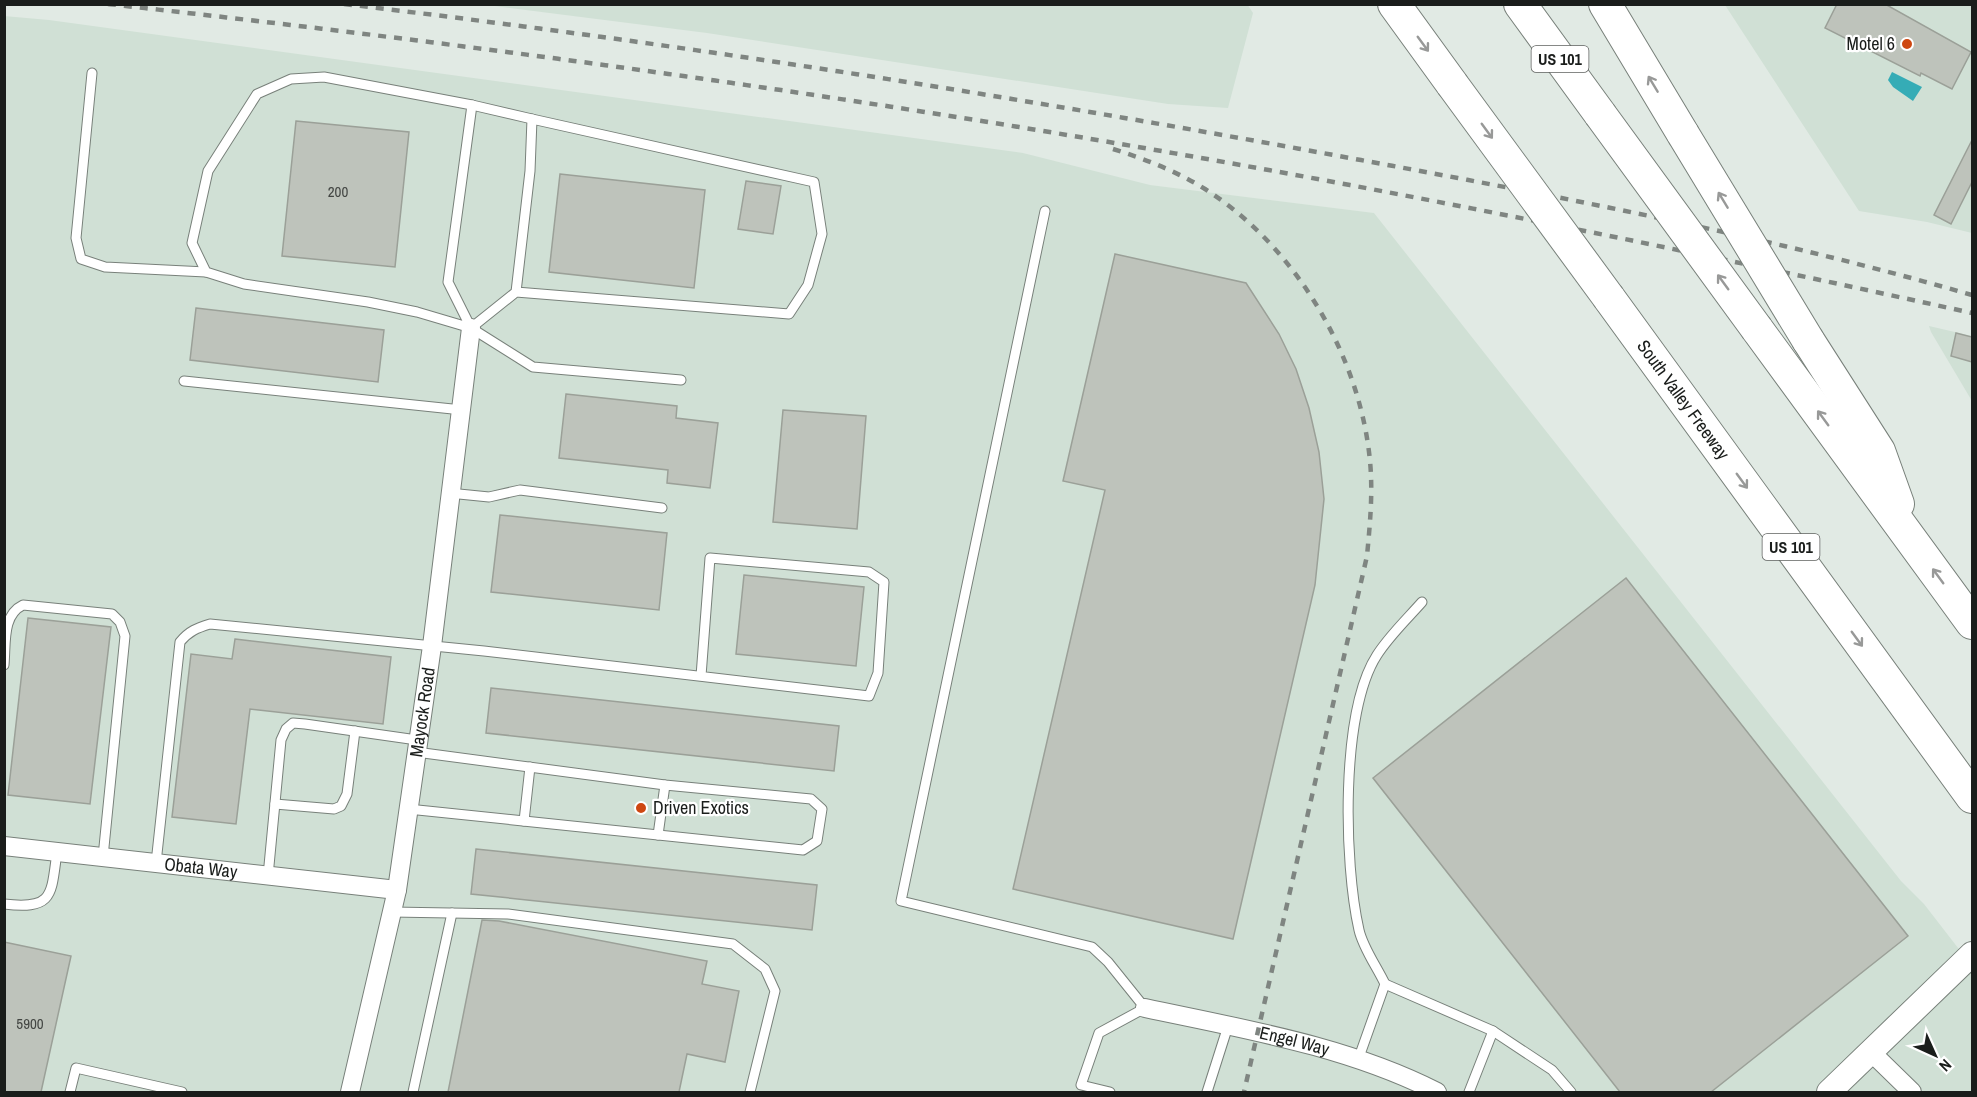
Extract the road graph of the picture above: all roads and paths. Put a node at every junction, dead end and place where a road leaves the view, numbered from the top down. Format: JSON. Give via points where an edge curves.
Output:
{"nodes":[{"id":1,"x":1394,"y":4,"type":"edge"},
{"id":2,"x":1520,"y":4,"type":"edge"},
{"id":3,"x":1605,"y":4,"type":"edge"},
{"id":4,"x":92,"y":73,"type":"dead end"},
{"id":5,"x":472,"y":105,"type":"junction"},
{"id":6,"x":532,"y":119,"type":"junction"},
{"id":7,"x":1045,"y":211,"type":"dead end"},
{"id":8,"x":206,"y":272,"type":"junction"},
{"id":9,"x":516,"y":292,"type":"junction"},
{"id":10,"x":471,"y":328,"type":"junction"},
{"id":11,"x":681,"y":380,"type":"dead end"},
{"id":12,"x":184,"y":381,"type":"dead end"},
{"id":13,"x":462,"y":410,"type":"junction"},
{"id":14,"x":449,"y":493,"type":"junction"},
{"id":15,"x":662,"y":508,"type":"dead end"},
{"id":16,"x":1910,"y":536,"type":"junction"},
{"id":17,"x":1422,"y":602,"type":"dead end"},
{"id":18,"x":1972,"y":623,"type":"edge"},
{"id":19,"x":432,"y":646,"type":"junction"},
{"id":20,"x":4,"y":664,"type":"edge"},
{"id":21,"x":701,"y":676,"type":"junction"},
{"id":22,"x":355,"y":731,"type":"junction"},
{"id":23,"x":416,"y":746,"type":"junction"},
{"id":24,"x":530,"y":767,"type":"junction"},
{"id":25,"x":665,"y":785,"type":"junction"},
{"id":26,"x":1972,"y":797,"type":"edge"},
{"id":27,"x":275,"y":804,"type":"junction"},
{"id":28,"x":408,"y":809,"type":"junction"},
{"id":29,"x":524,"y":821,"type":"junction"},
{"id":30,"x":658,"y":835,"type":"junction"},
{"id":31,"x":4,"y":846,"type":"edge"},
{"id":32,"x":57,"y":852,"type":"junction"},
{"id":33,"x":103,"y":857,"type":"junction"},
{"id":34,"x":156,"y":863,"type":"junction"},
{"id":35,"x":268,"y":876,"type":"junction"},
{"id":36,"x":397,"y":890,"type":"junction"},
{"id":37,"x":4,"y":904,"type":"edge"},
{"id":38,"x":392,"y":912,"type":"junction"},
{"id":39,"x":452,"y":913,"type":"junction"},
{"id":40,"x":1972,"y":954,"type":"edge"},
{"id":41,"x":1385,"y":984,"type":"junction"},
{"id":42,"x":1145,"y":1008,"type":"junction"},
{"id":43,"x":1228,"y":1026,"type":"junction"},
{"id":44,"x":1493,"y":1031,"type":"junction"},
{"id":45,"x":1871,"y":1052,"type":"junction"},
{"id":46,"x":1358,"y":1060,"type":"junction"},
{"id":47,"x":70,"y":1092,"type":"edge"},
{"id":48,"x":182,"y":1092,"type":"edge"},
{"id":49,"x":350,"y":1092,"type":"edge"},
{"id":50,"x":413,"y":1092,"type":"edge"},
{"id":51,"x":750,"y":1092,"type":"edge"},
{"id":52,"x":1110,"y":1092,"type":"edge"},
{"id":53,"x":1207,"y":1092,"type":"edge"},
{"id":54,"x":1437,"y":1092,"type":"edge"},
{"id":55,"x":1469,"y":1092,"type":"edge"},
{"id":56,"x":1571,"y":1092,"type":"edge"},
{"id":57,"x":1829,"y":1092,"type":"edge"},
{"id":58,"x":1912,"y":1092,"type":"edge"}],
"edges":[{"from":1,"to":26,"type":"highway","name":"South Valley Freeway","number":"US 101","one_way":true,"bridge":true},
{"from":16,"to":2,"type":"highway","number":"US 101","one_way":true,"bridge":true},
{"from":16,"to":3,"type":"highway","one_way":true,"bridge":true,"via":[[1880,452]]},
{"from":4,"to":8,"type":"lane","via":[[76,238],[81,259],[105,267]]},
{"from":5,"to":6,"type":"lane"},
{"from":5,"to":8,"type":"lane","via":[[324,77],[291,78],[257,94],[208,171],[192,243]]},
{"from":5,"to":10,"type":"lane","via":[[448,282]]},
{"from":6,"to":9,"type":"lane"},
{"from":6,"to":9,"type":"lane","via":[[814,182],[822,234],[808,285],[789,314]]},
{"from":7,"to":42,"type":"lane","via":[[901,901],[1092,947]]},
{"from":8,"to":10,"type":"lane","via":[[244,284],[417,312]]},
{"from":9,"to":10,"type":"lane"},
{"from":10,"to":11,"type":"lane","via":[[532,367]]},
{"from":10,"to":13,"type":"street","name":"Mayock Road"},
{"from":12,"to":13,"type":"lane"},
{"from":13,"to":14,"type":"street","name":"Mayock Road"},
{"from":14,"to":15,"type":"lane","via":[[489,497],[520,490]]},
{"from":14,"to":19,"type":"street","name":"Mayock Road"},
{"from":18,"to":16,"type":"highway","number":"US 101","one_way":true},
{"from":17,"to":41,"type":"lane","via":[[1377,656],[1355,711],[1349,852],[1359,932]]},
{"from":19,"to":21,"type":"lane"},
{"from":19,"to":23,"type":"street","name":"Mayock Road"},
{"from":19,"to":34,"type":"lane","via":[[210,624],[189,631],[180,642]]},
{"from":20,"to":33,"type":"lane","via":[[8,618],[14,609],[24,605],[112,614],[120,622],[125,636]]},
{"from":21,"to":21,"type":"lane","via":[[710,558],[869,572],[884,582],[878,673],[869,696]]},
{"from":22,"to":23,"type":"lane"},
{"from":22,"to":27,"type":"lane","via":[[347,794],[341,806],[334,809]]},
{"from":22,"to":27,"type":"lane","via":[[293,723],[286,729],[281,740]]},
{"from":23,"to":24,"type":"lane"},
{"from":23,"to":28,"type":"street","name":"Mayock Road"},
{"from":24,"to":25,"type":"lane"},
{"from":24,"to":29,"type":"lane"},
{"from":25,"to":30,"type":"lane"},
{"from":25,"to":30,"type":"lane","via":[[811,799],[822,809],[817,841],[803,850]]},
{"from":27,"to":35,"type":"lane"},
{"from":28,"to":29,"type":"lane"},
{"from":28,"to":36,"type":"street","name":"Mayock Road"},
{"from":29,"to":30,"type":"lane"},
{"from":31,"to":32,"type":"street","name":"Obata Way"},
{"from":32,"to":33,"type":"street","name":"Obata Way"},
{"from":32,"to":37,"type":"lane","via":[[51,890],[43,901],[30,907]]},
{"from":33,"to":34,"type":"street","name":"Obata Way"},
{"from":34,"to":35,"type":"street","name":"Obata Way"},
{"from":35,"to":36,"type":"street","name":"Obata Way"},
{"from":36,"to":38,"type":"street","name":"Mayock Road"},
{"from":38,"to":39,"type":"lane"},
{"from":38,"to":49,"type":"street","name":"Mayock Road"},
{"from":39,"to":50,"type":"lane"},
{"from":39,"to":51,"type":"lane","via":[[508,914],[734,944],[765,969],[775,992]]},
{"from":40,"to":45,"type":"street"},
{"from":41,"to":44,"type":"lane"},
{"from":41,"to":46,"type":"lane"},
{"from":42,"to":43,"type":"street","name":"Engel Way"},
{"from":42,"to":52,"type":"lane","via":[[1099,1033],[1082,1085]]},
{"from":43,"to":46,"type":"street","name":"Engel Way"},
{"from":43,"to":53,"type":"lane"},
{"from":44,"to":55,"type":"lane"},
{"from":44,"to":56,"type":"lane","via":[[1552,1070]]},
{"from":45,"to":57,"type":"street"},
{"from":45,"to":58,"type":"street"},
{"from":46,"to":54,"type":"street","name":"Engel Way"},
{"from":47,"to":48,"type":"lane","via":[[76,1068]]}]}
